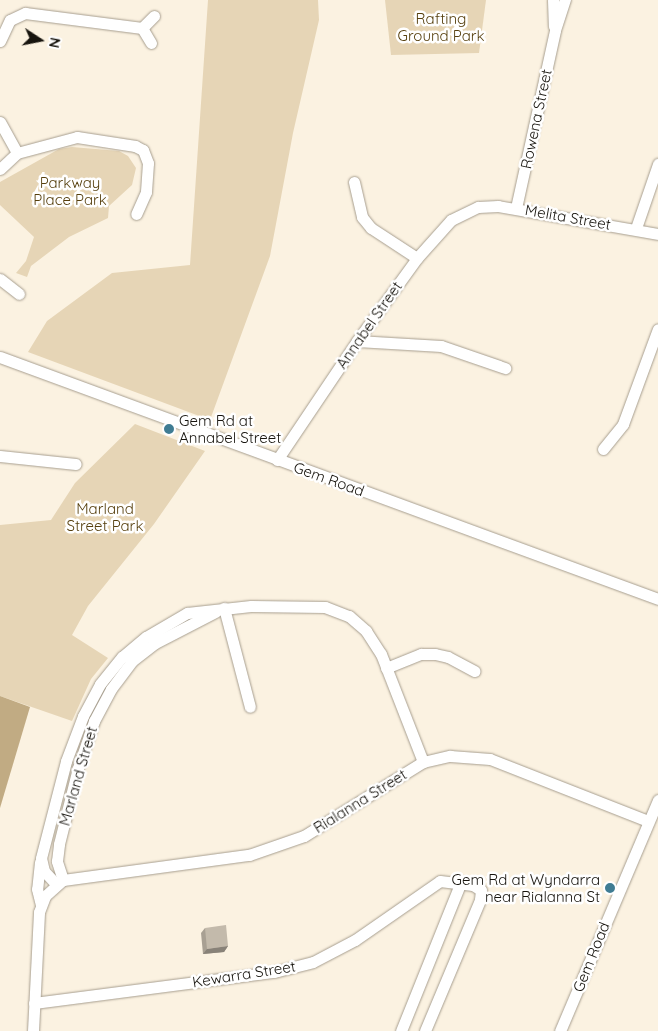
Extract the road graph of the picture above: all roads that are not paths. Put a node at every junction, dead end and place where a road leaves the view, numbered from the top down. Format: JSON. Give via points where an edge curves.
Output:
{"nodes":[{"id":1,"x":553,"y":0,"type":"edge"},
{"id":2,"x":565,"y":0,"type":"edge"},
{"id":3,"x":154,"y":16,"type":"dead end"},
{"id":4,"x":142,"y":28,"type":"junction"},
{"id":5,"x":555,"y":30,"type":"junction"},
{"id":6,"x":0,"y":41,"type":"edge"},
{"id":7,"x":151,"y":44,"type":"dead end"},
{"id":8,"x":0,"y":122,"type":"edge"},
{"id":9,"x":17,"y":153,"type":"junction"},
{"id":10,"x":658,"y":164,"type":"edge"},
{"id":11,"x":0,"y":169,"type":"edge"},
{"id":12,"x":354,"y":182,"type":"dead end"},
{"id":13,"x":478,"y":207,"type":"joint"},
{"id":14,"x":516,"y":208,"type":"junction"},
{"id":15,"x":136,"y":214,"type":"dead end"},
{"id":16,"x":636,"y":228,"type":"junction"},
{"id":17,"x":658,"y":234,"type":"edge"},
{"id":18,"x":418,"y":258,"type":"junction"},
{"id":19,"x":0,"y":278,"type":"edge"},
{"id":20,"x":19,"y":294,"type":"dead end"},
{"id":21,"x":658,"y":329,"type":"edge"},
{"id":22,"x":357,"y":341,"type":"junction"},
{"id":23,"x":0,"y":357,"type":"edge"},
{"id":24,"x":506,"y":368,"type":"dead end"},
{"id":25,"x":603,"y":449,"type":"dead end"},
{"id":26,"x":0,"y":456,"type":"edge"},
{"id":27,"x":277,"y":460,"type":"junction"},
{"id":28,"x":76,"y":464,"type":"dead end"},
{"id":29,"x":658,"y":599,"type":"edge"},
{"id":30,"x":224,"y":608,"type":"junction"},
{"id":31,"x":386,"y":668,"type":"junction"},
{"id":32,"x":474,"y":671,"type":"dead end"},
{"id":33,"x":250,"y":706,"type":"dead end"},
{"id":34,"x":423,"y":762,"type":"junction"},
{"id":35,"x":658,"y":800,"type":"edge"},
{"id":36,"x":648,"y":821,"type":"junction"},
{"id":37,"x":42,"y":858,"type":"junction"},
{"id":38,"x":59,"y":882,"type":"junction"},
{"id":39,"x":460,"y":882,"type":"junction"},
{"id":40,"x":41,"y":904,"type":"junction"},
{"id":41,"x":34,"y":1003,"type":"junction"},
{"id":42,"x":34,"y":1031,"type":"edge"},
{"id":43,"x":401,"y":1031,"type":"edge"},
{"id":44,"x":425,"y":1031,"type":"edge"},
{"id":45,"x":560,"y":1031,"type":"edge"}],
"edges":[{"from":1,"to":5,"type":"street","name":"Rowena Street"},
{"from":2,"to":5,"type":"street","name":"Rowena Street"},
{"from":3,"to":4,"type":"street"},
{"from":4,"to":6,"type":"street","via":[[25,13],[10,20]]},
{"from":4,"to":7,"type":"street"},
{"from":5,"to":14,"type":"street","name":"Rowena Street"},
{"from":8,"to":9,"type":"street"},
{"from":9,"to":11,"type":"street"},
{"from":9,"to":15,"type":"street","via":[[76,137],[136,146],[143,150],[148,162],[146,192]]},
{"from":10,"to":16,"type":"street"},
{"from":12,"to":18,"type":"street","via":[[362,217],[371,228]]},
{"from":13,"to":14,"type":"street","name":"Melita Street"},
{"from":13,"to":18,"type":"street","name":"Annabel Street","via":[[451,220]]},
{"from":14,"to":16,"type":"street","name":"Melita Street"},
{"from":16,"to":17,"type":"street","name":"Melita Street"},
{"from":18,"to":22,"type":"street","name":"Annabel Street"},
{"from":19,"to":20,"type":"street"},
{"from":21,"to":25,"type":"street","via":[[623,424]]},
{"from":22,"to":24,"type":"street","via":[[441,346]]},
{"from":22,"to":27,"type":"street","name":"Annabel Street"},
{"from":23,"to":27,"type":"street","name":"Gem Road"},
{"from":26,"to":28,"type":"street"},
{"from":27,"to":29,"type":"street","name":"Gem Road"},
{"from":30,"to":31,"type":"street","name":"Marland Street","via":[[325,608],[348,616],[366,631]]},
{"from":30,"to":33,"type":"street"},
{"from":30,"to":37,"type":"street","name":"Marland Street","via":[[186,613],[146,637],[122,657],[100,684],[83,716],[66,761]]},
{"from":30,"to":38,"type":"street","name":"Marland Street","via":[[155,643],[132,662],[111,689],[94,721],[78,768],[59,844]]},
{"from":31,"to":32,"type":"street","via":[[421,654],[435,654],[448,656]]},
{"from":31,"to":34,"type":"street","name":"Marland Street"},
{"from":34,"to":36,"type":"street","name":"Rialanna Street","via":[[450,756],[490,759]]},
{"from":34,"to":38,"type":"street","name":"Rialanna Street","via":[[304,836],[249,855]]},
{"from":35,"to":36,"type":"street","name":"Gem Road"},
{"from":36,"to":45,"type":"street","name":"Gem Road"},
{"from":37,"to":38,"type":"street","via":[[44,871]]},
{"from":37,"to":40,"type":"street","name":"Marland Street","via":[[37,889]]},
{"from":38,"to":40,"type":"street"},
{"from":39,"to":41,"type":"street","name":"Kewarra Street","via":[[440,881],[355,940],[313,962],[274,972]]},
{"from":39,"to":43,"type":"street","via":[[428,970]]},
{"from":39,"to":44,"type":"street","via":[[473,885],[482,893]]},
{"from":40,"to":41,"type":"street","name":"Marland Street"},
{"from":41,"to":42,"type":"street","name":"Marland Street"}]}
